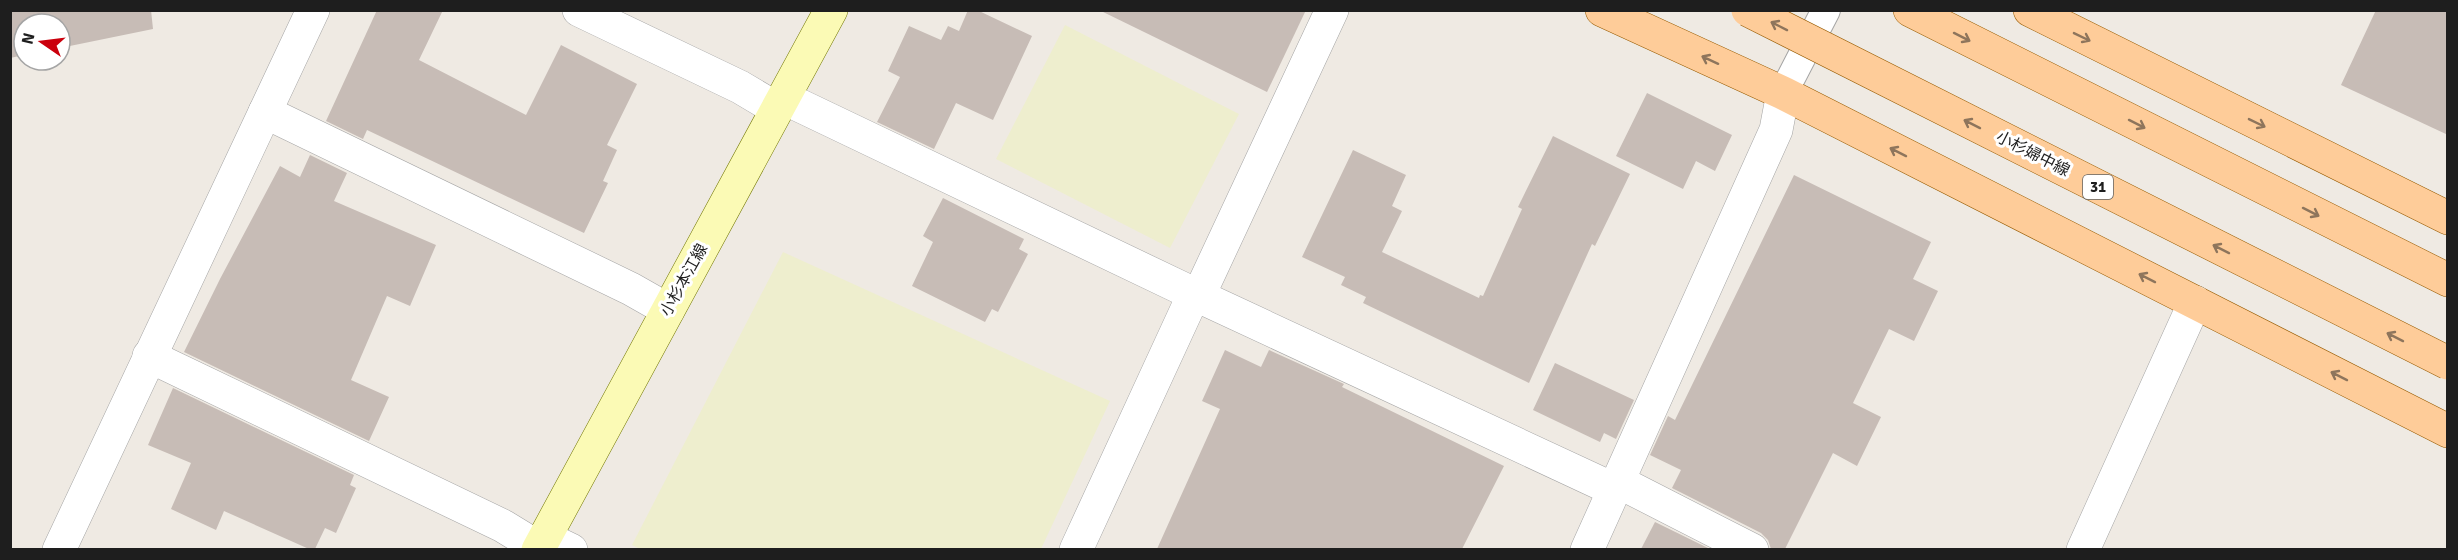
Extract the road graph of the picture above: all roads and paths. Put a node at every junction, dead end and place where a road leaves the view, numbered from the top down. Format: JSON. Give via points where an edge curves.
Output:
{"nodes":[{"id":1,"x":313,"y":10,"type":"edge"},
{"id":2,"x":579,"y":10,"type":"edge"},
{"id":3,"x":831,"y":10,"type":"edge"},
{"id":4,"x":1332,"y":10,"type":"edge"},
{"id":5,"x":1602,"y":10,"type":"edge"},
{"id":6,"x":1748,"y":10,"type":"edge"},
{"id":7,"x":1826,"y":10,"type":"edge"},
{"id":8,"x":1910,"y":10,"type":"edge"},
{"id":9,"x":2030,"y":10,"type":"edge"},
{"id":10,"x":1783,"y":93,"type":"junction"},
{"id":11,"x":781,"y":103,"type":"junction"},
{"id":12,"x":265,"y":112,"type":"junction"},
{"id":13,"x":2448,"y":218,"type":"edge"},
{"id":14,"x":2448,"y":280,"type":"edge"},
{"id":15,"x":1196,"y":295,"type":"junction"},
{"id":16,"x":2195,"y":302,"type":"junction"},
{"id":17,"x":668,"y":310,"type":"junction"},
{"id":18,"x":149,"y":356,"type":"junction"},
{"id":19,"x":2448,"y":363,"type":"edge"},
{"id":20,"x":2448,"y":431,"type":"edge"},
{"id":21,"x":1617,"y":486,"type":"junction"},
{"id":22,"x":548,"y":546,"type":"edge"},
{"id":23,"x":59,"y":549,"type":"edge"},
{"id":24,"x":1076,"y":549,"type":"edge"},
{"id":25,"x":1587,"y":549,"type":"edge"},
{"id":26,"x":1752,"y":549,"type":"edge"},
{"id":27,"x":2083,"y":549,"type":"edge"}],
"edges":[{"from":1,"to":12,"type":"street"},
{"from":2,"to":11,"type":"street"},
{"from":3,"to":11,"type":"main road","name":"小杉本江線"},
{"from":4,"to":15,"type":"street"},
{"from":10,"to":5,"type":"main road","one_way":true},
{"from":19,"to":6,"type":"main road","name":"小杉婦中線","number":"31","one_way":true,"bridge":true},
{"from":7,"to":10,"type":"lane"},
{"from":8,"to":14,"type":"main road","one_way":true},
{"from":9,"to":13,"type":"main road","one_way":true},
{"from":16,"to":10,"type":"main road","one_way":true},
{"from":10,"to":21,"type":"street","via":[[1776,130]]},
{"from":11,"to":15,"type":"street"},
{"from":11,"to":17,"type":"main road","name":"小杉本江線"},
{"from":12,"to":17,"type":"street"},
{"from":12,"to":18,"type":"street"},
{"from":15,"to":21,"type":"street"},
{"from":15,"to":24,"type":"street"},
{"from":20,"to":16,"type":"main road","one_way":true},
{"from":16,"to":27,"type":"street"},
{"from":17,"to":22,"type":"main road","name":"小杉本江線"},
{"from":18,"to":22,"type":"street"},
{"from":18,"to":23,"type":"street"},
{"from":21,"to":25,"type":"street"},
{"from":21,"to":26,"type":"street"}]}
